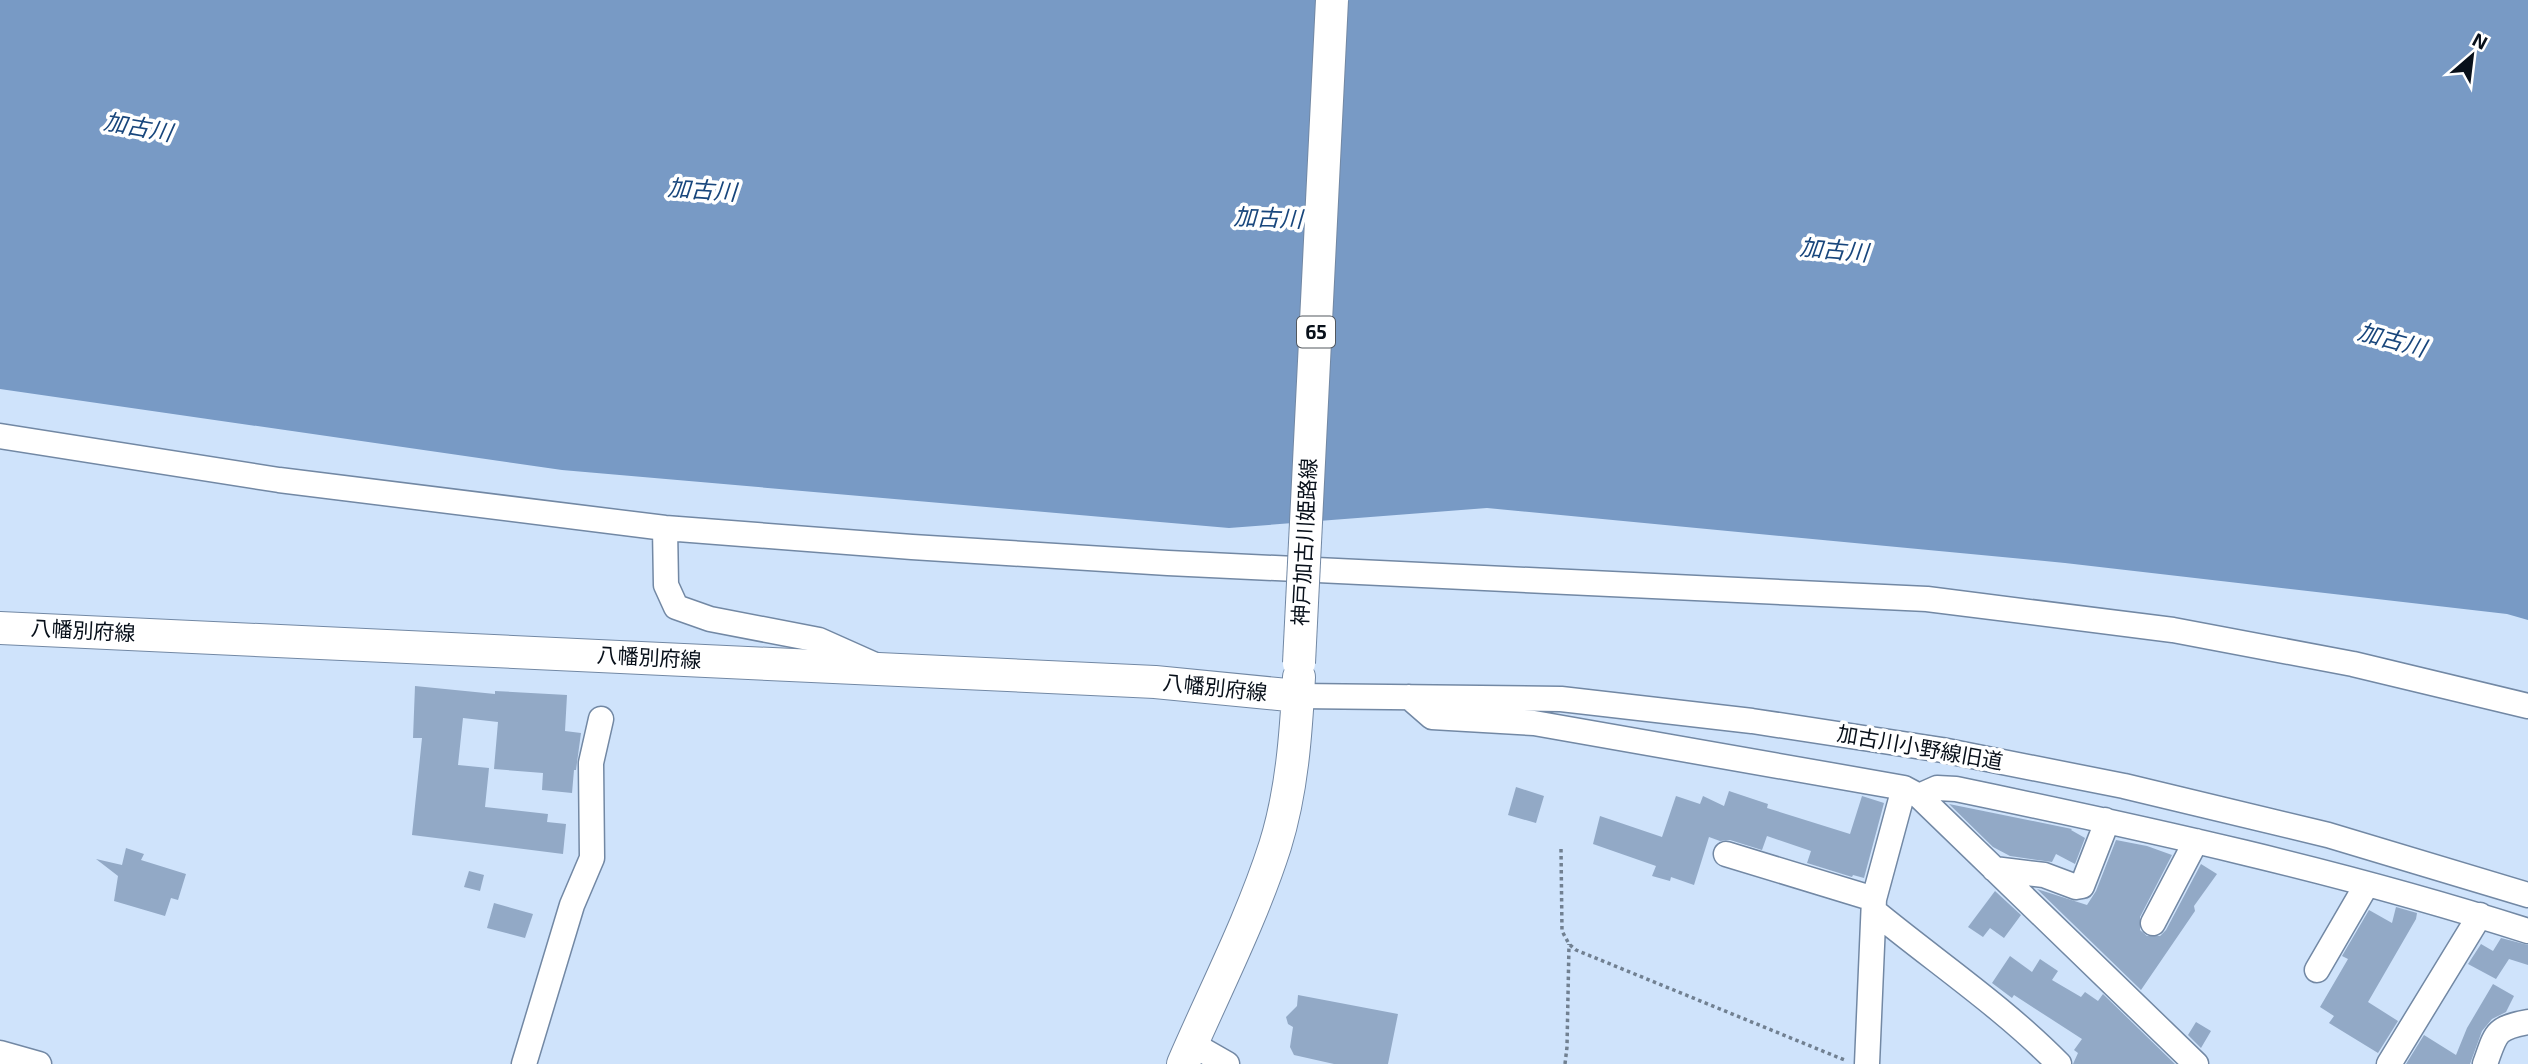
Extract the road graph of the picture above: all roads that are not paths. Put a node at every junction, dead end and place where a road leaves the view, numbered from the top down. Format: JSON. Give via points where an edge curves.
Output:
{"nodes":[{"id":1,"x":1332,"y":0,"type":"edge"},
{"id":2,"x":0,"y":436,"type":"edge"},
{"id":3,"x":665,"y":528,"type":"junction"},
{"id":4,"x":0,"y":628,"type":"edge"},
{"id":5,"x":882,"y":669,"type":"junction"},
{"id":6,"x":1298,"y":696,"type":"junction"},
{"id":7,"x":1409,"y":697,"type":"junction"},
{"id":8,"x":2528,"y":706,"type":"edge"},
{"id":9,"x":601,"y":719,"type":"dead end"},
{"id":10,"x":1912,"y":792,"type":"junction"},
{"id":11,"x":2105,"y":820,"type":"junction"},
{"id":12,"x":2196,"y":841,"type":"junction"},
{"id":13,"x":1726,"y":855,"type":"dead end"},
{"id":14,"x":1994,"y":869,"type":"junction"},
{"id":15,"x":2367,"y":884,"type":"junction"},
{"id":16,"x":2528,"y":895,"type":"edge"},
{"id":17,"x":1874,"y":905,"type":"junction"},
{"id":18,"x":2480,"y":915,"type":"junction"},
{"id":19,"x":2153,"y":923,"type":"dead end"},
{"id":20,"x":2528,"y":931,"type":"edge"},
{"id":21,"x":2318,"y":970,"type":"dead end"},
{"id":22,"x":2528,"y":1022,"type":"edge"},
{"id":23,"x":0,"y":1053,"type":"edge"},
{"id":24,"x":1188,"y":1054,"type":"edge"},
{"id":25,"x":36,"y":1064,"type":"edge"},
{"id":26,"x":524,"y":1064,"type":"edge"},
{"id":27,"x":1227,"y":1064,"type":"edge"},
{"id":28,"x":1867,"y":1064,"type":"edge"},
{"id":29,"x":2059,"y":1064,"type":"edge"},
{"id":30,"x":2196,"y":1064,"type":"edge"},
{"id":31,"x":2389,"y":1064,"type":"edge"},
{"id":32,"x":2485,"y":1064,"type":"edge"}],
"edges":[{"from":1,"to":6,"type":"main road","name":"神戸加古川姫路線","number":"65","bridge":true},
{"from":2,"to":3,"type":"street","via":[[279,481]]},
{"from":3,"to":5,"type":"street","via":[[666,585],[676,607],[710,619],[819,640]]},
{"from":3,"to":8,"type":"street","via":[[1168,563],[1927,599],[2173,630],[2353,664]]},
{"from":4,"to":5,"type":"main road","name":"八幡別府線"},
{"from":5,"to":6,"type":"main road","name":"八幡別府線","via":[[1154,682]]},
{"from":6,"to":7,"type":"street","name":"加古川小野線旧道"},
{"from":6,"to":24,"type":"main road","name":"神戸加古川姫路線","number":"65","via":[[1293,764],[1275,845],[1246,924]]},
{"from":7,"to":10,"type":"street","via":[[1432,718],[1534,723]]},
{"from":7,"to":16,"type":"street","name":"加古川小野線旧道","via":[[1561,699],[1752,721],[1942,750],[2124,786],[2314,831]]},
{"from":9,"to":26,"type":"street","via":[[591,763],[593,858],[572,905]]},
{"from":10,"to":11,"type":"street","via":[[1956,789]]},
{"from":10,"to":14,"type":"street"},
{"from":10,"to":17,"type":"street"},
{"from":11,"to":12,"type":"street"},
{"from":11,"to":14,"type":"street","via":[[2082,886]]},
{"from":12,"to":15,"type":"street"},
{"from":12,"to":19,"type":"street"},
{"from":13,"to":17,"type":"street"},
{"from":14,"to":30,"type":"street"},
{"from":15,"to":18,"type":"street"},
{"from":15,"to":21,"type":"street"},
{"from":17,"to":28,"type":"street"},
{"from":17,"to":29,"type":"street","via":[[1930,957],[2004,1012]]},
{"from":18,"to":20,"type":"street"},
{"from":18,"to":31,"type":"street"},
{"from":22,"to":32,"type":"street","via":[[2500,1031]]},
{"from":23,"to":25,"type":"street"},
{"from":24,"to":27,"type":"street"}]}
